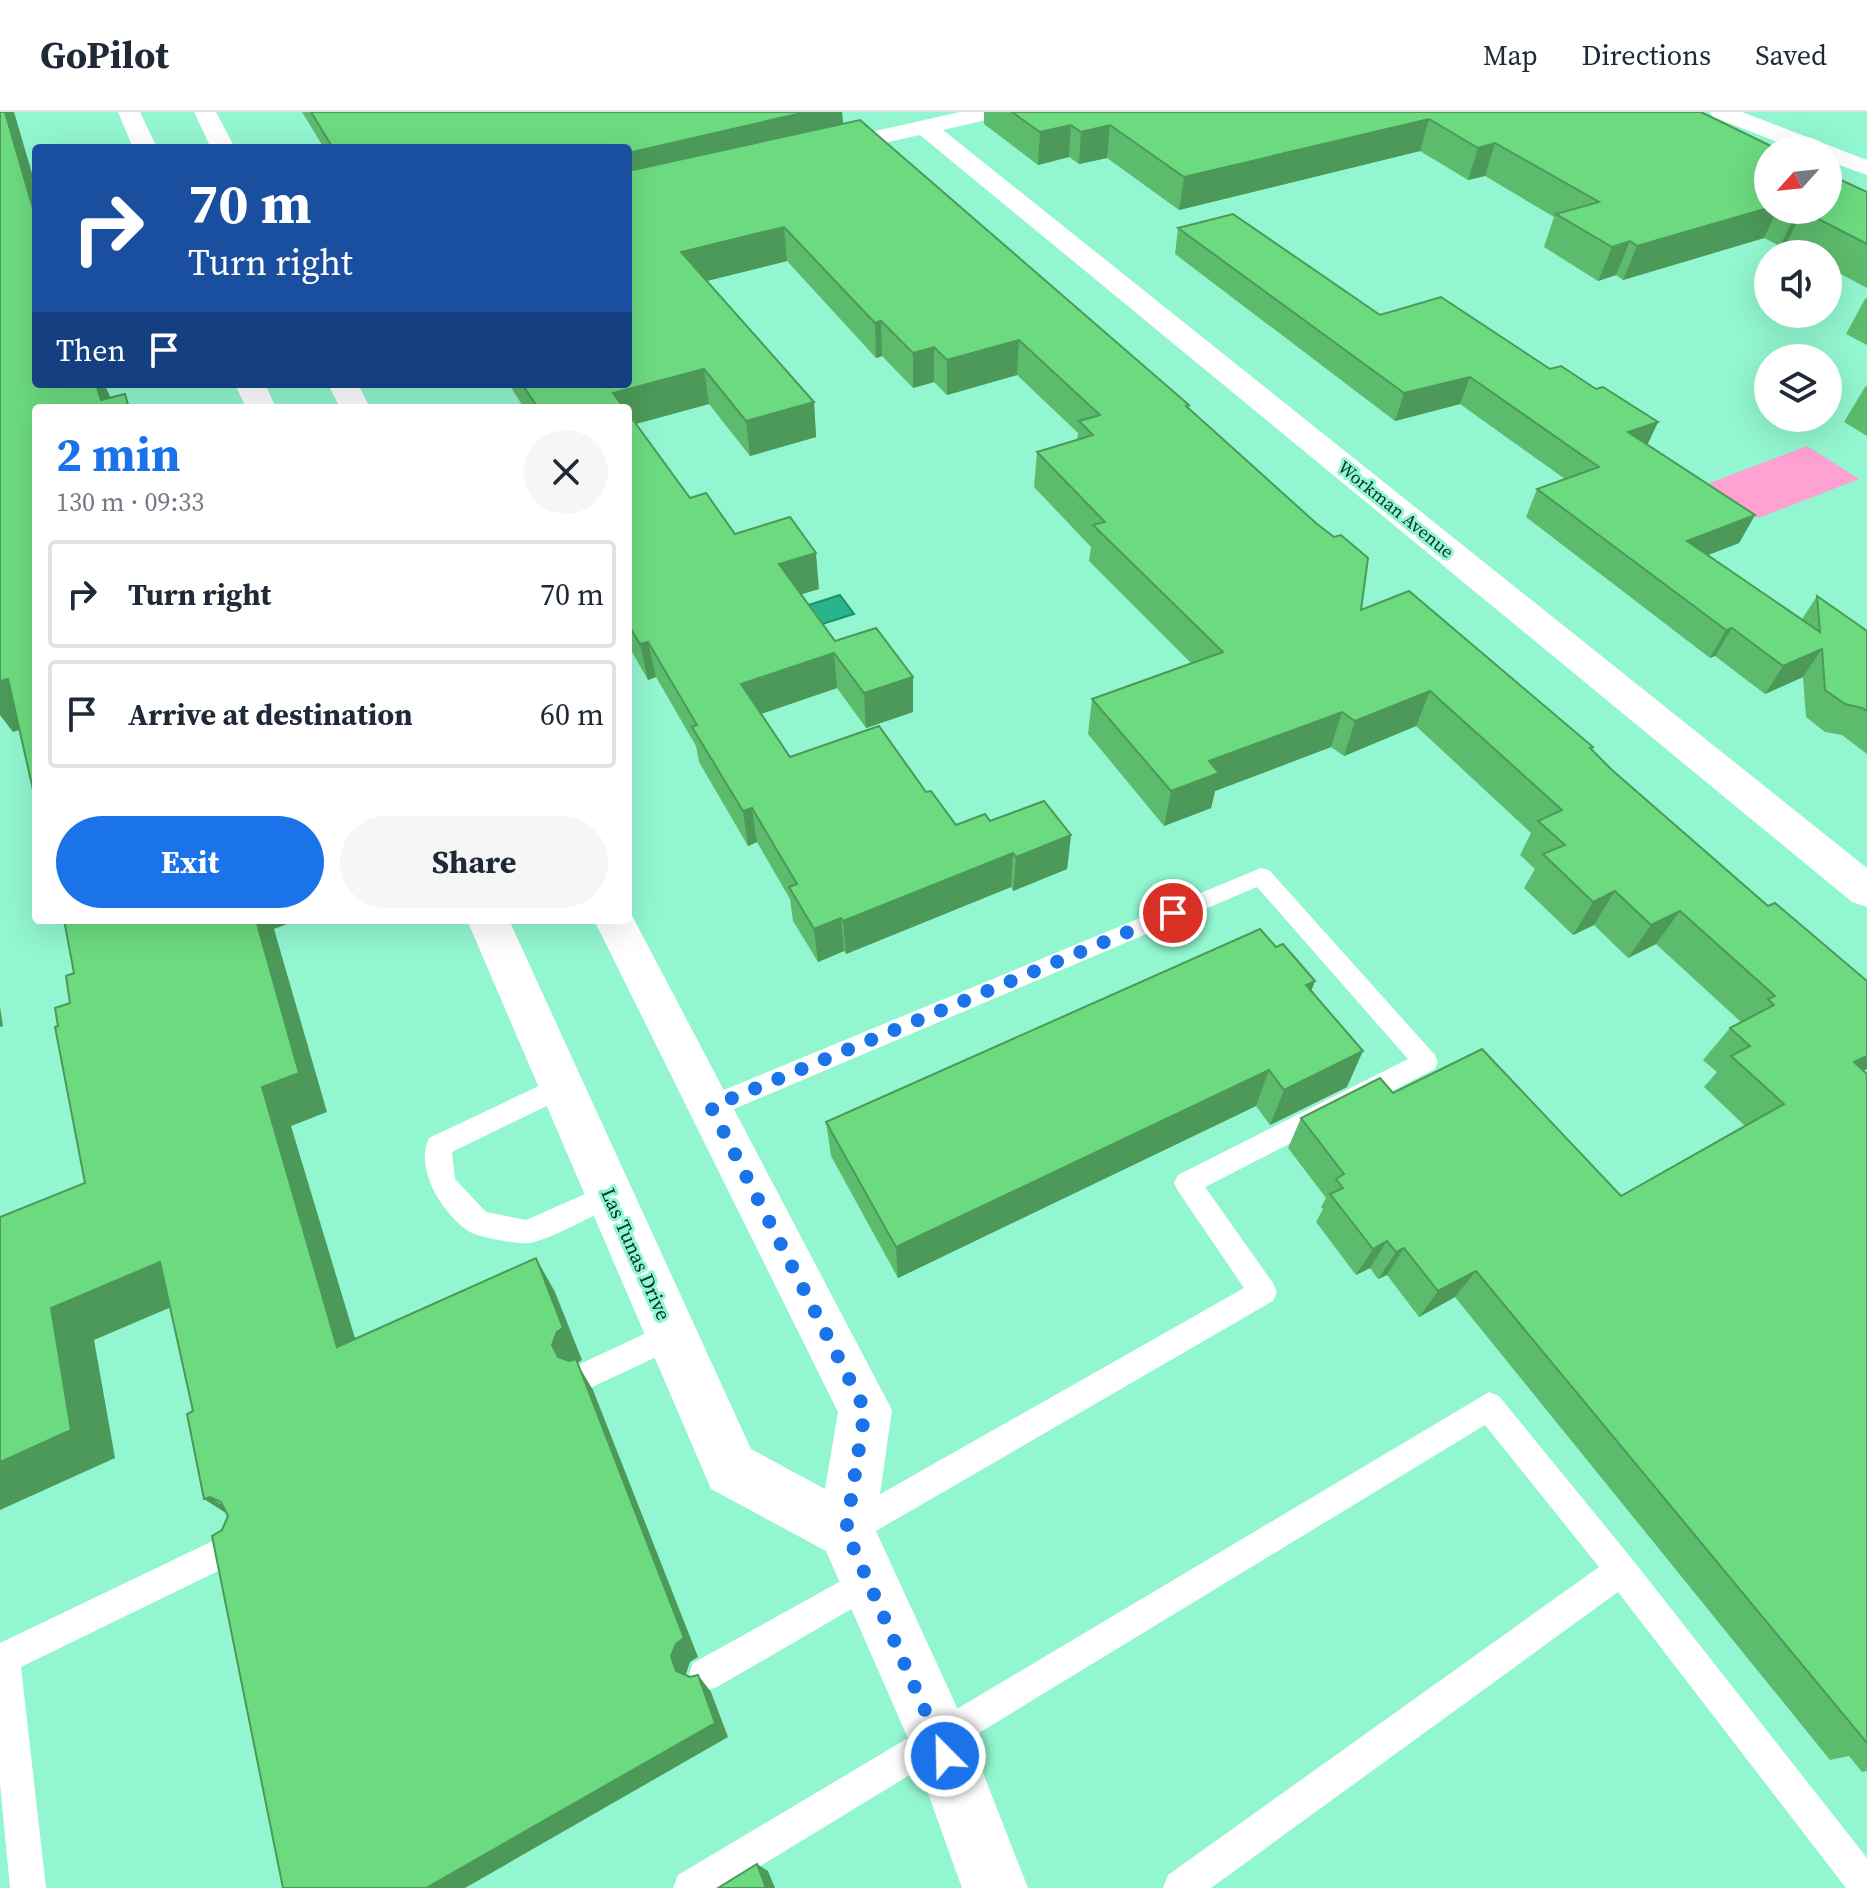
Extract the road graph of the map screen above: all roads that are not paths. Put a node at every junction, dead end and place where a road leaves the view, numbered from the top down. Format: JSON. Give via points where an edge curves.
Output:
{"nodes":[{"id":1,"x":129,"y":112,"type":"edge"},
{"id":2,"x":205,"y":112,"type":"edge"},
{"id":3,"x":991,"y":112,"type":"edge"},
{"id":4,"x":1721,"y":112,"type":"edge"},
{"id":5,"x":925,"y":127,"type":"junction"},
{"id":6,"x":1783,"y":136,"type":"edge"},
{"id":7,"x":143,"y":144,"type":"edge"},
{"id":8,"x":221,"y":144,"type":"edge"},
{"id":9,"x":791,"y":157,"type":"edge"},
{"id":10,"x":1842,"y":158,"type":"edge"},
{"id":11,"x":1867,"y":168,"type":"edge"},
{"id":12,"x":1867,"y":891,"type":"edge"},
{"id":13,"x":490,"y":924,"type":"edge"},
{"id":14,"x":617,"y":924,"type":"edge"},
{"id":15,"x":562,"y":1086,"type":"junction"},
{"id":16,"x":711,"y":1107,"type":"junction"},
{"id":17,"x":610,"y":1195,"type":"junction"},
{"id":18,"x":672,"y":1335,"type":"junction"},
{"id":19,"x":588,"y":1375,"type":"dead end"},
{"id":20,"x":247,"y":1541,"type":"edge"},
{"id":21,"x":857,"y":1557,"type":"junction"},
{"id":22,"x":1621,"y":1570,"type":"junction"},
{"id":23,"x":705,"y":1675,"type":"dead end"},
{"id":24,"x":938,"y":1736,"type":"junction"},
{"id":25,"x":1867,"y":1887,"type":"edge"},
{"id":26,"x":28,"y":1888,"type":"edge"},
{"id":27,"x":691,"y":1888,"type":"edge"},
{"id":28,"x":995,"y":1888,"type":"edge"},
{"id":29,"x":1181,"y":1888,"type":"edge"}],
"edges":[{"from":1,"to":7,"type":"street"},
{"from":2,"to":8,"type":"street"},
{"from":3,"to":5,"type":"street"},
{"from":4,"to":6,"type":"street"},
{"from":5,"to":9,"type":"street"},
{"from":5,"to":12,"type":"street","name":"Workman Avenue"},
{"from":10,"to":11,"type":"street"},
{"from":13,"to":15,"type":"street","name":"Las Tunas Drive"},
{"from":14,"to":16,"type":"street"},
{"from":15,"to":17,"type":"street","name":"Las Tunas Drive"},
{"from":15,"to":17,"type":"lane","via":[[438,1146],[442,1184],[479,1223],[527,1232]]},
{"from":16,"to":21,"type":"street","via":[[865,1410]]},
{"from":16,"to":21,"type":"lane","via":[[1261,876],[1426,1062],[1187,1183],[1263,1292]]},
{"from":17,"to":18,"type":"street","name":"Las Tunas Drive"},
{"from":18,"to":19,"type":"lane"},
{"from":18,"to":21,"type":"street","name":"Las Tunas Drive","via":[[731,1469]]},
{"from":20,"to":26,"type":"lane","via":[[4,1658]]},
{"from":21,"to":23,"type":"lane"},
{"from":21,"to":24,"type":"street"},
{"from":22,"to":24,"type":"lane","via":[[1489,1406]]},
{"from":22,"to":25,"type":"lane"},
{"from":22,"to":29,"type":"lane"},
{"from":24,"to":27,"type":"lane"},
{"from":24,"to":28,"type":"street"}]}
